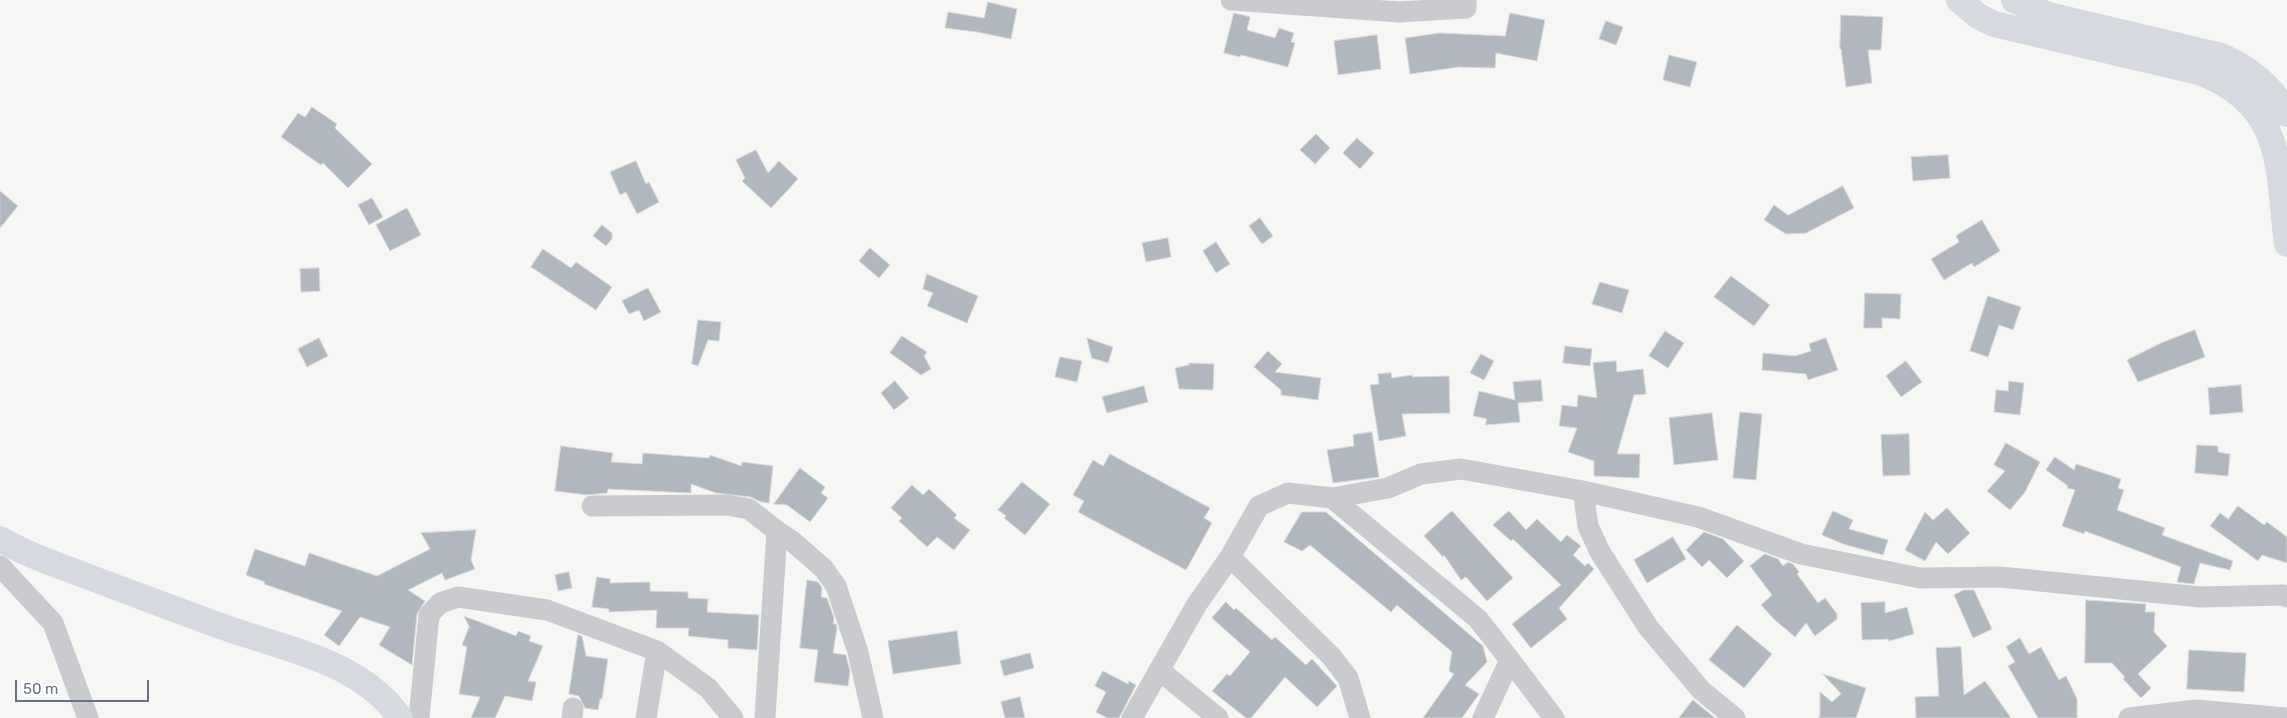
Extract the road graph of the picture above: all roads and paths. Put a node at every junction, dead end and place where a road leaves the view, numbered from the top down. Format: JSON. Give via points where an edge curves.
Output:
{"nodes":[{"id":1,"x":1230,"y":0,"type":"edge"},
{"id":2,"x":1466,"y":0,"type":"edge"},
{"id":3,"x":1959,"y":0,"type":"edge"},
{"id":4,"x":2014,"y":0,"type":"edge"},
{"id":5,"x":2287,"y":114,"type":"edge"},
{"id":6,"x":2287,"y":244,"type":"edge"},
{"id":7,"x":1584,"y":491,"type":"junction"},
{"id":8,"x":1332,"y":498,"type":"junction"},
{"id":9,"x":592,"y":506,"type":"dead end"},
{"id":10,"x":777,"y":531,"type":"junction"},
{"id":11,"x":0,"y":539,"type":"edge"},
{"id":12,"x":1230,"y":557,"type":"junction"},
{"id":13,"x":0,"y":566,"type":"edge"},
{"id":14,"x":2287,"y":597,"type":"edge"},
{"id":15,"x":658,"y":651,"type":"junction"},
{"id":16,"x":1510,"y":660,"type":"junction"},
{"id":17,"x":1159,"y":670,"type":"junction"},
{"id":18,"x":88,"y":718,"type":"edge"},
{"id":19,"x":400,"y":718,"type":"edge"},
{"id":20,"x":419,"y":718,"type":"edge"},
{"id":21,"x":646,"y":718,"type":"edge"},
{"id":22,"x":733,"y":718,"type":"edge"},
{"id":23,"x":765,"y":718,"type":"edge"},
{"id":24,"x":873,"y":718,"type":"edge"},
{"id":25,"x":1132,"y":718,"type":"edge"},
{"id":26,"x":1218,"y":718,"type":"edge"},
{"id":27,"x":1360,"y":718,"type":"edge"},
{"id":28,"x":1483,"y":718,"type":"edge"},
{"id":29,"x":1554,"y":718,"type":"edge"},
{"id":30,"x":1735,"y":718,"type":"edge"},
{"id":31,"x":2129,"y":718,"type":"edge"},
{"id":32,"x":2280,"y":718,"type":"edge"}],
"edges":[{"from":1,"to":2,"type":"street","via":[[1399,12],[1466,8]]},
{"from":3,"to":6,"type":"main road","via":[[1994,24],[2199,72],[2227,84],[2254,109],[2274,146]]},
{"from":4,"to":5,"type":"main road","via":[[2048,15],[2221,56],[2256,76]]},
{"from":7,"to":8,"type":"street","via":[[1461,469],[1421,474],[1388,488]]},
{"from":7,"to":14,"type":"street","via":[[1698,517],[1800,554],[1920,578],[2000,577],[2200,597]]},
{"from":7,"to":30,"type":"street","via":[[1588,526],[1600,552],[1648,627],[1701,690]]},
{"from":8,"to":12,"type":"street","via":[[1288,493],[1259,506]]},
{"from":8,"to":16,"type":"street","via":[[1478,620]]},
{"from":9,"to":10,"type":"street","via":[[727,505],[749,509]]},
{"from":10,"to":23,"type":"street"},
{"from":10,"to":24,"type":"street","via":[[824,569],[836,586],[858,652]]},
{"from":11,"to":19,"type":"main road","via":[[104,583],[330,664],[364,681],[392,706]]},
{"from":12,"to":17,"type":"street","via":[[1197,604]]},
{"from":12,"to":27,"type":"street","via":[[1331,656],[1348,678]]},
{"from":13,"to":18,"type":"street","via":[[52,623]]},
{"from":15,"to":20,"type":"street","via":[[547,610],[458,597],[440,603],[429,615]]},
{"from":15,"to":21,"type":"street"},
{"from":15,"to":22,"type":"street","via":[[708,688]]},
{"from":16,"to":28,"type":"street"},
{"from":16,"to":29,"type":"street"},
{"from":17,"to":25,"type":"street"},
{"from":17,"to":26,"type":"street"},
{"from":31,"to":32,"type":"street","via":[[2196,710]]}]}
